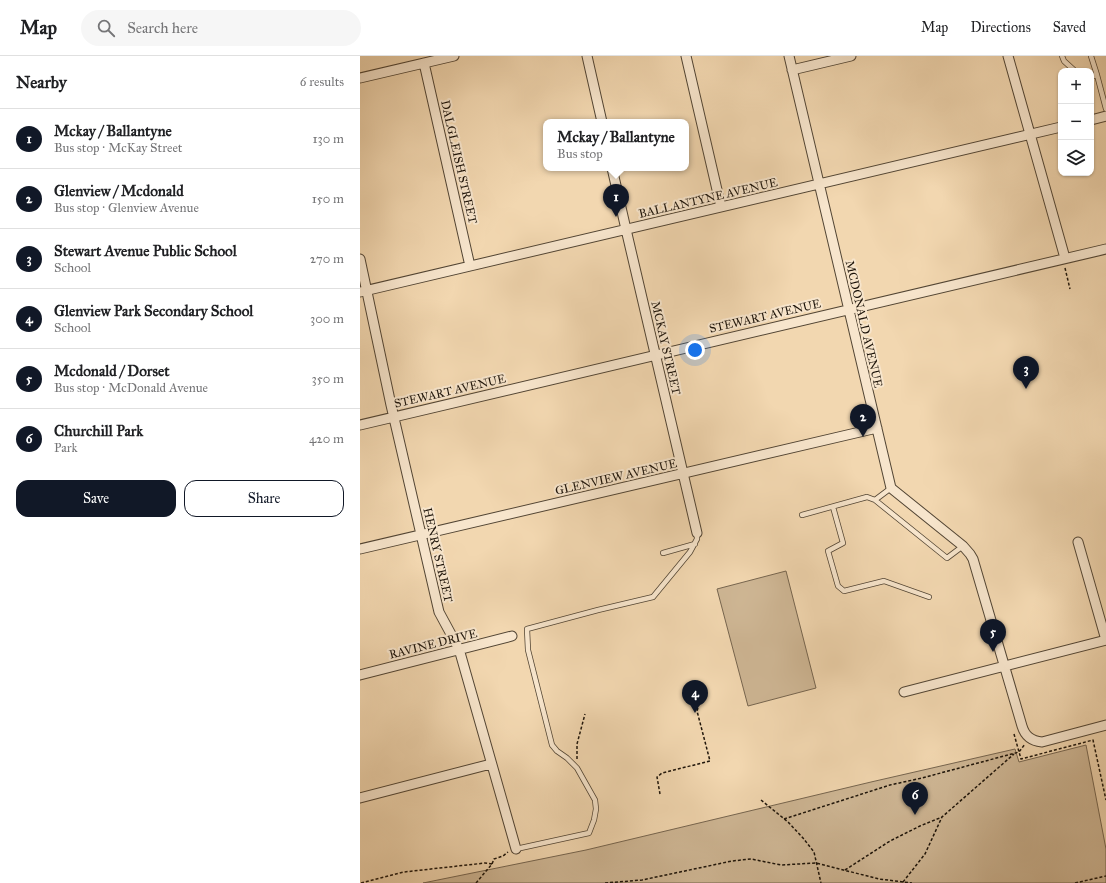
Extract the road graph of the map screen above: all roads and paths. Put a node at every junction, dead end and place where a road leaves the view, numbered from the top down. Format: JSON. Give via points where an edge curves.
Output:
{"nodes":[{"id":1,"x":454,"y":56,"type":"edge"},
{"id":2,"x":587,"y":56,"type":"edge"},
{"id":3,"x":686,"y":56,"type":"edge"},
{"id":4,"x":789,"y":56,"type":"edge"},
{"id":5,"x":851,"y":56,"type":"edge"},
{"id":6,"x":1008,"y":56,"type":"edge"},
{"id":7,"x":1062,"y":56,"type":"edge"},
{"id":8,"x":1091,"y":56,"type":"edge"},
{"id":9,"x":424,"y":63,"type":"junction"},
{"id":10,"x":1072,"y":68,"type":"edge"},
{"id":11,"x":792,"y":70,"type":"junction"},
{"id":12,"x":1097,"y":75,"type":"junction"},
{"id":13,"x":1094,"y":76,"type":"edge"},
{"id":14,"x":360,"y":78,"type":"edge"},
{"id":15,"x":1106,"y":109,"type":"edge"},
{"id":16,"x":1106,"y":116,"type":"edge"},
{"id":17,"x":601,"y":119,"type":"edge"},
{"id":18,"x":1094,"y":119,"type":"edge"},
{"id":19,"x":1058,"y":127,"type":"edge"},
{"id":20,"x":1030,"y":134,"type":"junction"},
{"id":21,"x":613,"y":171,"type":"edge"},
{"id":22,"x":819,"y":184,"type":"junction"},
{"id":23,"x":721,"y":207,"type":"junction"},
{"id":24,"x":626,"y":229,"type":"junction"},
{"id":25,"x":1106,"y":249,"type":"edge"},
{"id":26,"x":360,"y":259,"type":"edge"},
{"id":27,"x":1065,"y":262,"type":"junction"},
{"id":28,"x":470,"y":266,"type":"junction"},
{"id":29,"x":1070,"y":289,"type":"dead end"},
{"id":30,"x":363,"y":291,"type":"edge"},
{"id":31,"x":848,"y":309,"type":"junction"},
{"id":32,"x":655,"y":355,"type":"junction"},
{"id":33,"x":394,"y":417,"type":"junction"},
{"id":34,"x":360,"y":425,"type":"edge"},
{"id":35,"x":877,"y":428,"type":"junction"},
{"id":36,"x":683,"y":473,"type":"junction"},
{"id":37,"x":891,"y":488,"type":"junction"},
{"id":38,"x":876,"y":500,"type":"junction"},
{"id":39,"x":833,"y":507,"type":"junction"},
{"id":40,"x":802,"y":515,"type":"dead end"},
{"id":41,"x":697,"y":533,"type":"joint"},
{"id":42,"x":420,"y":535,"type":"junction"},
{"id":43,"x":1078,"y":542,"type":"dead end"},
{"id":44,"x":695,"y":544,"type":"junction"},
{"id":45,"x":963,"y":546,"type":"junction"},
{"id":46,"x":360,"y":549,"type":"edge"},
{"id":47,"x":663,"y":553,"type":"dead end"},
{"id":48,"x":929,"y":596,"type":"dead end"},
{"id":49,"x":512,"y":636,"type":"dead end"},
{"id":50,"x":1106,"y":640,"type":"edge"},
{"id":51,"x":459,"y":649,"type":"junction"},
{"id":52,"x":1004,"y":666,"type":"junction"},
{"id":53,"x":360,"y":675,"type":"edge"},
{"id":54,"x":904,"y":692,"type":"dead end"},
{"id":55,"x":702,"y":694,"type":"dead end"},
{"id":56,"x":586,"y":714,"type":"dead end"},
{"id":57,"x":1106,"y":725,"type":"edge"},
{"id":58,"x":1014,"y":734,"type":"dead end"},
{"id":59,"x":1025,"y":744,"type":"dead end"},
{"id":60,"x":1015,"y":752,"type":"junction"},
{"id":61,"x":1019,"y":752,"type":"junction"},
{"id":62,"x":491,"y":764,"type":"junction"},
{"id":63,"x":577,"y":768,"type":"junction"},
{"id":64,"x":660,"y":794,"type":"dead end"},
{"id":65,"x":360,"y":798,"type":"edge"},
{"id":66,"x":761,"y":800,"type":"dead end"},
{"id":67,"x":1106,"y":800,"type":"edge"},
{"id":68,"x":942,"y":817,"type":"junction"},
{"id":69,"x":784,"y":819,"type":"junction"},
{"id":70,"x":516,"y":849,"type":"junction"},
{"id":71,"x":816,"y":863,"type":"junction"},
{"id":72,"x":492,"y":864,"type":"junction"},
{"id":73,"x":845,"y":870,"type":"junction"},
{"id":74,"x":1106,"y":876,"type":"edge"},
{"id":75,"x":903,"y":882,"type":"junction"},
{"id":76,"x":361,"y":883,"type":"edge"},
{"id":77,"x":476,"y":883,"type":"edge"},
{"id":78,"x":605,"y":883,"type":"edge"},
{"id":79,"x":821,"y":883,"type":"edge"},
{"id":80,"x":912,"y":883,"type":"edge"},
{"id":81,"x":1075,"y":883,"type":"edge"}],
"edges":[{"from":1,"to":9,"type":"street"},
{"from":2,"to":17,"type":"street"},
{"from":3,"to":23,"type":"street"},
{"from":4,"to":11,"type":"street","name":"MCDONALD AVENUE"},
{"from":5,"to":11,"type":"street"},
{"from":6,"to":20,"type":"street"},
{"from":7,"to":10,"type":"lane"},
{"from":8,"to":12,"type":"lane"},
{"from":9,"to":14,"type":"street"},
{"from":9,"to":28,"type":"street","name":"DALGLEISH STREET"},
{"from":11,"to":22,"type":"street","name":"MCDONALD AVENUE"},
{"from":12,"to":13,"type":"lane"},
{"from":12,"to":15,"type":"lane"},
{"from":16,"to":18,"type":"street"},
{"from":19,"to":20,"type":"street","name":"BALLANTYNE AVENUE"},
{"from":20,"to":22,"type":"street","name":"BALLANTYNE AVENUE"},
{"from":20,"to":27,"type":"street"},
{"from":21,"to":24,"type":"street","name":"MCKAY STREET"},
{"from":22,"to":23,"type":"street","name":"BALLANTYNE AVENUE"},
{"from":22,"to":31,"type":"street","name":"MCDONALD AVENUE"},
{"from":23,"to":24,"type":"street","name":"BALLANTYNE AVENUE"},
{"from":24,"to":28,"type":"street","name":"BALLANTYNE AVENUE"},
{"from":24,"to":32,"type":"street","name":"MCKAY STREET"},
{"from":25,"to":27,"type":"street","name":"STEWART AVENUE"},
{"from":26,"to":30,"type":"street","name":"HENRY STREET"},
{"from":27,"to":29,"type":"path"},
{"from":27,"to":31,"type":"street","name":"STEWART AVENUE"},
{"from":28,"to":30,"type":"street","name":"BALLANTYNE AVENUE"},
{"from":30,"to":33,"type":"street","name":"HENRY STREET"},
{"from":31,"to":32,"type":"street","name":"STEWART AVENUE"},
{"from":31,"to":35,"type":"street","name":"MCDONALD AVENUE"},
{"from":32,"to":33,"type":"street","name":"STEWART AVENUE"},
{"from":32,"to":36,"type":"street","name":"MCKAY STREET"},
{"from":33,"to":34,"type":"street","name":"STEWART AVENUE"},
{"from":33,"to":42,"type":"street","name":"HENRY STREET"},
{"from":35,"to":36,"type":"street","name":"GLENVIEW AVENUE"},
{"from":35,"to":37,"type":"street","name":"MCDONALD AVENUE"},
{"from":36,"to":41,"type":"street","name":"MCKAY STREET"},
{"from":36,"to":42,"type":"street","name":"GLENVIEW AVENUE"},
{"from":37,"to":38,"type":"lane"},
{"from":37,"to":45,"type":"street"},
{"from":38,"to":39,"type":"lane","via":[[867,496]]},
{"from":38,"to":45,"type":"lane","via":[[947,558]]},
{"from":39,"to":40,"type":"lane"},
{"from":39,"to":48,"type":"lane","via":[[843,543],[828,551],[838,586],[844,591],[884,581]]},
{"from":41,"to":44,"type":"lane"},
{"from":42,"to":46,"type":"street","name":"GLENVIEW AVENUE"},
{"from":42,"to":51,"type":"street","name":"HENRY STREET","via":[[439,612]]},
{"from":43,"to":50,"type":"street"},
{"from":44,"to":47,"type":"lane"},
{"from":44,"to":63,"type":"lane","via":[[653,596],[527,628],[528,650],[552,745]]},
{"from":45,"to":52,"type":"street","via":[[973,559]]},
{"from":49,"to":51,"type":"street","name":"RAVINE DRIVE"},
{"from":50,"to":52,"type":"street"},
{"from":51,"to":53,"type":"street","name":"RAVINE DRIVE"},
{"from":51,"to":62,"type":"street","name":"HENRY STREET"},
{"from":52,"to":54,"type":"street"},
{"from":52,"to":57,"type":"street","via":[[1023,731],[1030,739],[1042,742]]},
{"from":55,"to":64,"type":"path","via":[[697,711],[710,761],[662,773],[657,777]]},
{"from":56,"to":63,"type":"path","via":[[577,744]]},
{"from":58,"to":61,"type":"path"},
{"from":59,"to":61,"type":"path"},
{"from":60,"to":61,"type":"path"},
{"from":60,"to":68,"type":"path"},
{"from":60,"to":69,"type":"path","via":[[890,785]]},
{"from":61,"to":67,"type":"path","via":[[1021,759],[1093,740]]},
{"from":62,"to":65,"type":"street"},
{"from":62,"to":70,"type":"street","name":"HENRY STREET"},
{"from":63,"to":70,"type":"lane","via":[[595,800],[594,820],[589,833]]},
{"from":66,"to":69,"type":"path"},
{"from":68,"to":73,"type":"path","via":[[894,839]]},
{"from":68,"to":75,"type":"path","via":[[925,854]]},
{"from":69,"to":71,"type":"path","via":[[814,852]]},
{"from":70,"to":72,"type":"path","via":[[494,859]]},
{"from":71,"to":73,"type":"path"},
{"from":71,"to":78,"type":"path","via":[[781,865],[751,859],[642,880]]},
{"from":71,"to":79,"type":"path"},
{"from":72,"to":76,"type":"path","via":[[416,870]]},
{"from":72,"to":77,"type":"path"},
{"from":73,"to":75,"type":"path"},
{"from":74,"to":81,"type":"path"},
{"from":75,"to":80,"type":"path"}]}
